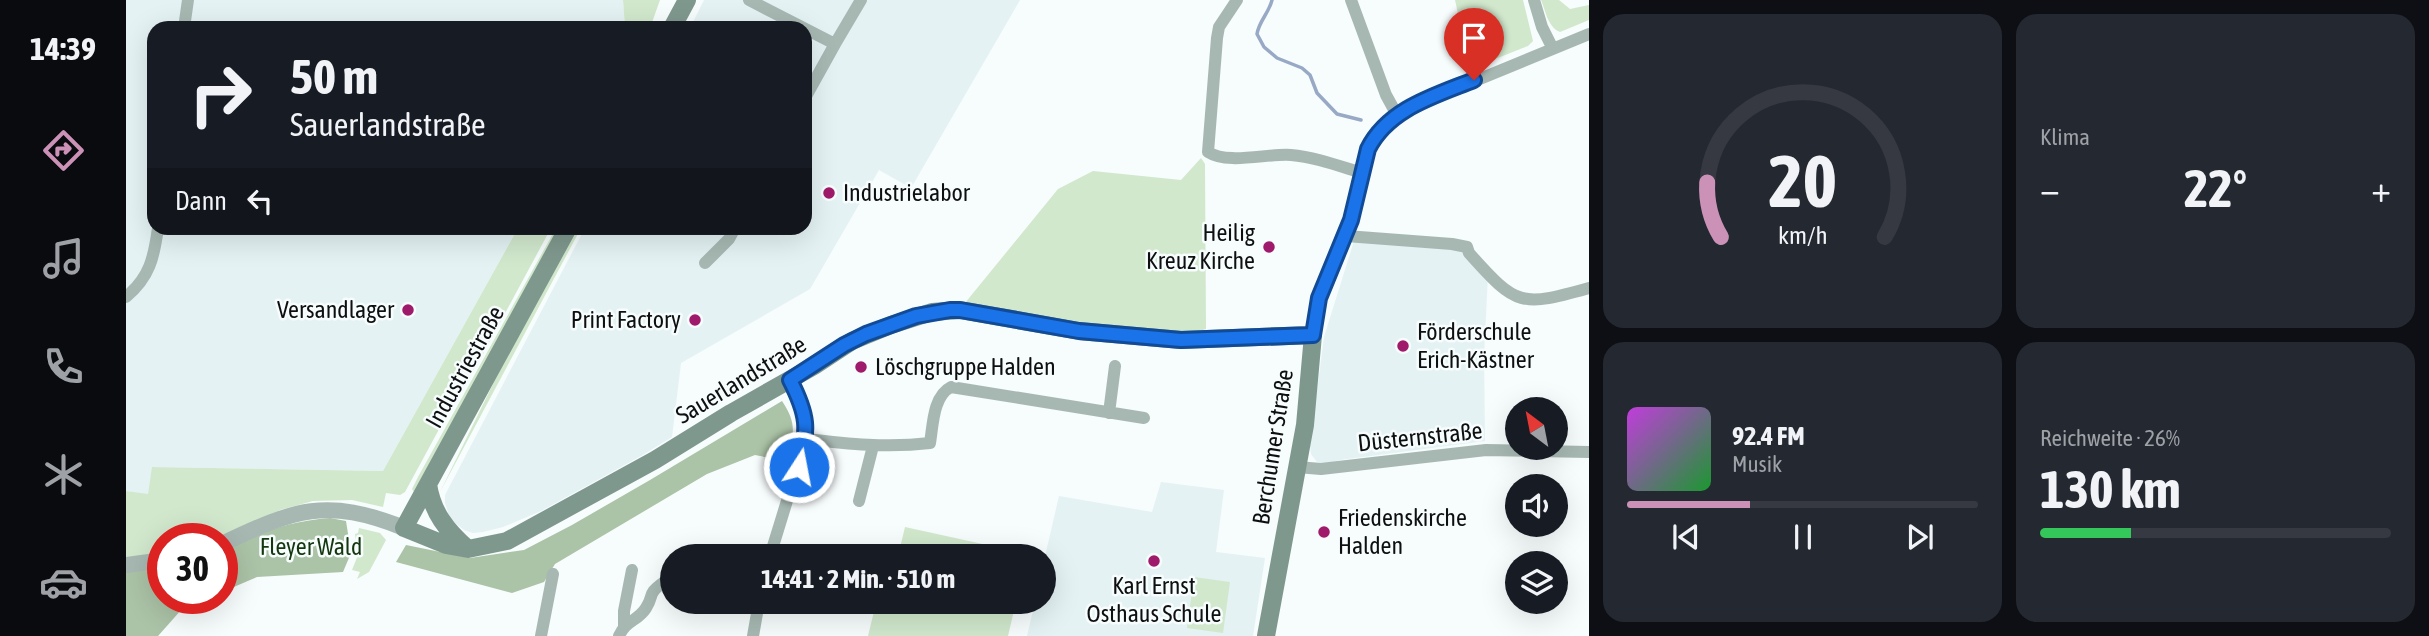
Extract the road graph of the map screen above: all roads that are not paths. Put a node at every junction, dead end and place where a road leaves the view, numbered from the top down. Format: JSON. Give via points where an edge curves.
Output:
{"nodes":[{"id":1,"x":188,"y":0,"type":"edge"},
{"id":2,"x":687,"y":0,"type":"edge"},
{"id":3,"x":749,"y":0,"type":"edge"},
{"id":4,"x":861,"y":0,"type":"edge"},
{"id":5,"x":1237,"y":0,"type":"edge"},
{"id":6,"x":1351,"y":0,"type":"edge"},
{"id":7,"x":1534,"y":0,"type":"edge"},
{"id":8,"x":185,"y":21,"type":"edge"},
{"id":9,"x":676,"y":21,"type":"edge"},
{"id":10,"x":790,"y":21,"type":"edge"},
{"id":11,"x":812,"y":32,"type":"edge"},
{"id":12,"x":1589,"y":34,"type":"edge"},
{"id":13,"x":835,"y":44,"type":"junction"},
{"id":14,"x":1553,"y":49,"type":"junction"},
{"id":15,"x":812,"y":85,"type":"edge"},
{"id":16,"x":1397,"y":115,"type":"junction"},
{"id":17,"x":1362,"y":173,"type":"junction"},
{"id":18,"x":157,"y":235,"type":"edge"},
{"id":19,"x":564,"y":235,"type":"edge"},
{"id":20,"x":731,"y":235,"type":"edge"},
{"id":21,"x":1346,"y":236,"type":"junction"},
{"id":22,"x":705,"y":263,"type":"dead end"},
{"id":23,"x":1589,"y":288,"type":"edge"},
{"id":24,"x":126,"y":297,"type":"edge"},
{"id":25,"x":1313,"y":335,"type":"junction"},
{"id":26,"x":1115,"y":366,"type":"dead end"},
{"id":27,"x":790,"y":380,"type":"junction"},
{"id":28,"x":1109,"y":413,"type":"junction"},
{"id":29,"x":1144,"y":418,"type":"dead end"},
{"id":30,"x":806,"y":439,"type":"junction"},
{"id":31,"x":873,"y":446,"type":"junction"},
{"id":32,"x":1589,"y":452,"type":"edge"},
{"id":33,"x":1297,"y":467,"type":"junction"},
{"id":34,"x":428,"y":484,"type":"junction"},
{"id":35,"x":859,"y":501,"type":"dead end"},
{"id":36,"x":404,"y":528,"type":"junction"},
{"id":37,"x":238,"y":537,"type":"edge"},
{"id":38,"x":774,"y":544,"type":"edge"},
{"id":39,"x":468,"y":549,"type":"junction"},
{"id":40,"x":147,"y":562,"type":"edge"},
{"id":41,"x":126,"y":565,"type":"edge"},
{"id":42,"x":632,"y":570,"type":"dead end"},
{"id":43,"x":553,"y":574,"type":"dead end"},
{"id":44,"x":629,"y":585,"type":"junction"},
{"id":45,"x":660,"y":585,"type":"edge"},
{"id":46,"x":652,"y":591,"type":"junction"},
{"id":47,"x":757,"y":614,"type":"edge"},
{"id":48,"x":621,"y":631,"type":"edge"},
{"id":49,"x":541,"y":636,"type":"edge"},
{"id":50,"x":752,"y":636,"type":"edge"},
{"id":51,"x":1266,"y":636,"type":"edge"}],
"edges":[{"from":1,"to":8,"type":"street"},
{"from":2,"to":9,"type":"main road"},
{"from":3,"to":10,"type":"street"},
{"from":4,"to":13,"type":"street"},
{"from":5,"to":17,"type":"street","via":[[1219,27],[1208,152],[1230,158],[1291,155]]},
{"from":6,"to":16,"type":"street"},
{"from":7,"to":14,"type":"street"},
{"from":11,"to":13,"type":"street"},
{"from":12,"to":14,"type":"street","name":"Berchumer Straße"},
{"from":13,"to":15,"type":"street"},
{"from":14,"to":16,"type":"street","name":"Berchumer Straße"},
{"from":16,"to":17,"type":"street","name":"Berchumer Straße","via":[[1373,139]]},
{"from":17,"to":21,"type":"street","name":"Berchumer Straße"},
{"from":18,"to":24,"type":"street","via":[[152,264]]},
{"from":19,"to":34,"type":"main road","name":"Industriestraße"},
{"from":20,"to":22,"type":"street"},
{"from":21,"to":23,"type":"street","via":[[1467,247],[1497,285],[1516,297],[1538,301]]},
{"from":21,"to":25,"type":"street","name":"Berchumer Straße","via":[[1319,298]]},
{"from":25,"to":27,"type":"main road","name":"Sauerlandstraße","via":[[1181,340],[1079,331],[950,310],[916,316],[866,334]]},
{"from":25,"to":33,"type":"main road","name":"Berchumer Straße"},
{"from":26,"to":28,"type":"street"},
{"from":27,"to":30,"type":"street","via":[[804,412]]},
{"from":27,"to":39,"type":"main road","name":"Sauerlandstraße","via":[[519,536]]},
{"from":28,"to":29,"type":"street"},
{"from":28,"to":31,"type":"street","via":[[951,387],[938,401],[930,443]]},
{"from":30,"to":31,"type":"street"},
{"from":30,"to":38,"type":"street"},
{"from":31,"to":35,"type":"street"},
{"from":32,"to":33,"type":"street","name":"Düsternstraße","via":[[1486,450],[1321,469]]},
{"from":33,"to":51,"type":"main road","name":"Berchumer Straße"},
{"from":34,"to":36,"type":"main road","name":"Industriestraße"},
{"from":34,"to":39,"type":"main road","via":[[441,522]]},
{"from":36,"to":37,"type":"street","name":"Sauerlandstraße","via":[[352,511],[310,511],[281,517]]},
{"from":36,"to":39,"type":"main road","name":"Sauerlandstraße"},
{"from":40,"to":41,"type":"street"},
{"from":42,"to":44,"type":"street"},
{"from":43,"to":49,"type":"street"},
{"from":44,"to":46,"type":"street"},
{"from":44,"to":48,"type":"street"},
{"from":45,"to":46,"type":"street"},
{"from":46,"to":48,"type":"street","via":[[647,607]]},
{"from":47,"to":50,"type":"street"}]}
